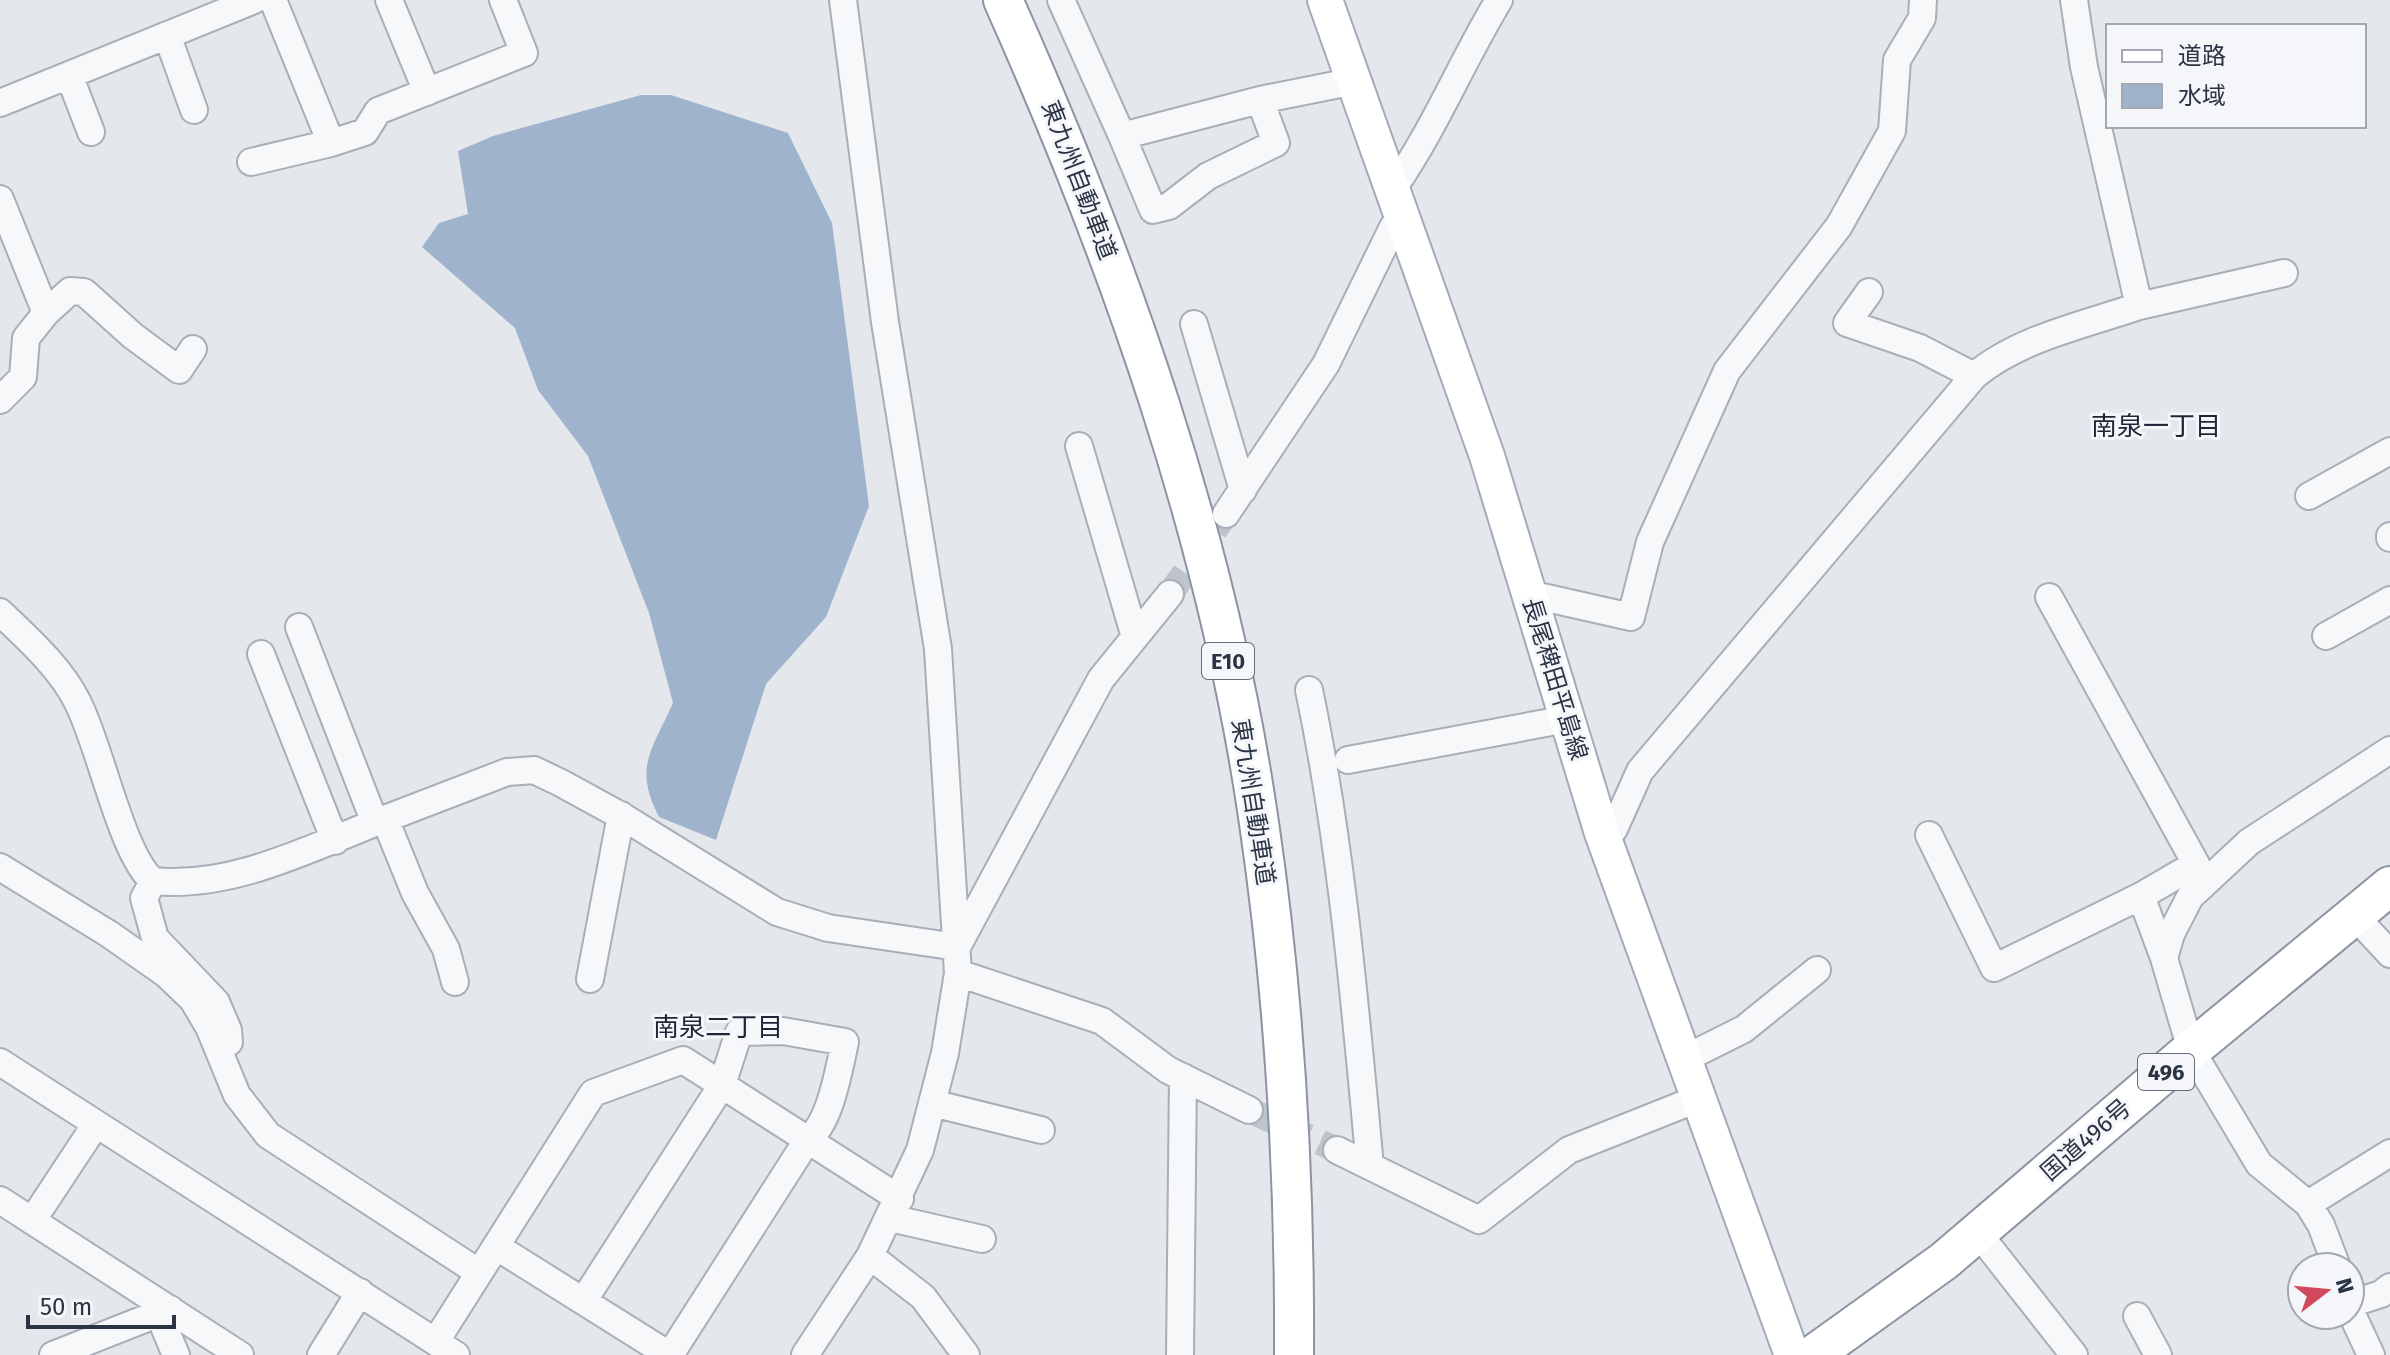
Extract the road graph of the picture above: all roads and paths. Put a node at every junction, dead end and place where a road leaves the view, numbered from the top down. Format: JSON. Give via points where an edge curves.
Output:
{"nodes":[{"id":1,"x":254,"y":0,"type":"edge"},
{"id":2,"x":273,"y":0,"type":"edge"},
{"id":3,"x":389,"y":0,"type":"edge"},
{"id":4,"x":503,"y":0,"type":"edge"},
{"id":5,"x":843,"y":0,"type":"edge"},
{"id":6,"x":1003,"y":0,"type":"edge"},
{"id":7,"x":1061,"y":0,"type":"edge"},
{"id":8,"x":1325,"y":0,"type":"edge"},
{"id":9,"x":1499,"y":0,"type":"edge"},
{"id":10,"x":1923,"y":0,"type":"edge"},
{"id":11,"x":2074,"y":0,"type":"edge"},
{"id":12,"x":167,"y":35,"type":"junction"},
{"id":13,"x":69,"y":75,"type":"junction"},
{"id":14,"x":1355,"y":81,"type":"junction"},
{"id":15,"x":427,"y":92,"type":"junction"},
{"id":16,"x":1260,"y":100,"type":"junction"},
{"id":17,"x":0,"y":103,"type":"edge"},
{"id":18,"x":194,"y":110,"type":"dead end"},
{"id":19,"x":91,"y":132,"type":"dead end"},
{"id":20,"x":1122,"y":136,"type":"junction"},
{"id":21,"x":331,"y":143,"type":"junction"},
{"id":22,"x":251,"y":162,"type":"dead end"},
{"id":23,"x":1394,"y":187,"type":"junction"},
{"id":24,"x":0,"y":199,"type":"edge"},
{"id":25,"x":1406,"y":220,"type":"junction"},
{"id":26,"x":2284,"y":273,"type":"dead end"},
{"id":27,"x":1869,"y":292,"type":"dead end"},
{"id":28,"x":2139,"y":306,"type":"junction"},
{"id":29,"x":46,"y":313,"type":"junction"},
{"id":30,"x":1194,"y":324,"type":"dead end"},
{"id":31,"x":193,"y":349,"type":"dead end"},
{"id":32,"x":1974,"y":376,"type":"junction"},
{"id":33,"x":0,"y":400,"type":"edge"},
{"id":34,"x":1079,"y":446,"type":"dead end"},
{"id":35,"x":2390,"y":451,"type":"edge"},
{"id":36,"x":1243,"y":490,"type":"junction"},
{"id":37,"x":2309,"y":496,"type":"dead end"},
{"id":38,"x":1226,"y":514,"type":"tunnel mouth"},
{"id":39,"x":1170,"y":594,"type":"tunnel mouth"},
{"id":40,"x":1529,"y":594,"type":"junction"},
{"id":41,"x":2049,"y":597,"type":"dead end"},
{"id":42,"x":2390,"y":600,"type":"edge"},
{"id":43,"x":0,"y":612,"type":"edge"},
{"id":44,"x":299,"y":627,"type":"dead end"},
{"id":45,"x":2326,"y":636,"type":"dead end"},
{"id":46,"x":1135,"y":637,"type":"junction"},
{"id":47,"x":261,"y":654,"type":"dead end"},
{"id":48,"x":1309,"y":690,"type":"dead end"},
{"id":49,"x":1567,"y":719,"type":"junction"},
{"id":50,"x":338,"y":726,"type":"junction"},
{"id":51,"x":295,"y":743,"type":"junction"},
{"id":52,"x":2390,"y":750,"type":"edge"},
{"id":53,"x":1348,"y":760,"type":"dead end"},
{"id":54,"x":621,"y":815,"type":"junction"},
{"id":55,"x":380,"y":821,"type":"junction"},
{"id":56,"x":1602,"y":833,"type":"junction"},
{"id":57,"x":1929,"y":835,"type":"dead end"},
{"id":58,"x":335,"y":841,"type":"junction"},
{"id":59,"x":0,"y":867,"type":"edge"},
{"id":60,"x":153,"y":881,"type":"junction"},
{"id":61,"x":2390,"y":886,"type":"edge"},
{"id":62,"x":2141,"y":896,"type":"junction"},
{"id":63,"x":2353,"y":914,"type":"junction"},
{"id":64,"x":2390,"y":954,"type":"edge"},
{"id":65,"x":2164,"y":958,"type":"junction"},
{"id":66,"x":957,"y":960,"type":"junction"},
{"id":67,"x":1817,"y":970,"type":"dead end"},
{"id":68,"x":590,"y":979,"type":"dead end"},
{"id":69,"x":455,"y":982,"type":"dead end"},
{"id":70,"x":2191,"y":1050,"type":"junction"},
{"id":71,"x":220,"y":1056,"type":"junction"},
{"id":72,"x":1682,"y":1060,"type":"junction"},
{"id":73,"x":0,"y":1062,"type":"edge"},
{"id":74,"x":1183,"y":1077,"type":"junction"},
{"id":75,"x":722,"y":1085,"type":"junction"},
{"id":76,"x":1697,"y":1099,"type":"junction"},
{"id":77,"x":932,"y":1103,"type":"junction"},
{"id":78,"x":1249,"y":1110,"type":"tunnel mouth"},
{"id":79,"x":96,"y":1124,"type":"junction"},
{"id":80,"x":1041,"y":1130,"type":"dead end"},
{"id":81,"x":808,"y":1139,"type":"junction"},
{"id":82,"x":1337,"y":1150,"type":"tunnel mouth"},
{"id":83,"x":2390,"y":1153,"type":"edge"},
{"id":84,"x":1370,"y":1166,"type":"junction"},
{"id":85,"x":0,"y":1200,"type":"edge"},
{"id":86,"x":2308,"y":1204,"type":"junction"},
{"id":87,"x":895,"y":1208,"type":"junction"},
{"id":88,"x":32,"y":1221,"type":"junction"},
{"id":89,"x":1978,"y":1233,"type":"junction"},
{"id":90,"x":982,"y":1239,"type":"dead end"},
{"id":91,"x":497,"y":1247,"type":"junction"},
{"id":92,"x":2331,"y":1251,"type":"edge"},
{"id":93,"x":870,"y":1256,"type":"junction"},
{"id":94,"x":478,"y":1272,"type":"junction"},
{"id":95,"x":2390,"y":1287,"type":"edge"},
{"id":96,"x":360,"y":1292,"type":"junction"},
{"id":97,"x":2366,"y":1299,"type":"edge"},
{"id":98,"x":584,"y":1300,"type":"junction"},
{"id":99,"x":170,"y":1309,"type":"junction"},
{"id":100,"x":2137,"y":1316,"type":"dead end"},
{"id":101,"x":2360,"y":1331,"type":"edge"},
{"id":102,"x":446,"y":1348,"type":"edge"},
{"id":103,"x":816,"y":1350,"type":"edge"},
{"id":104,"x":59,"y":1354,"type":"edge"},
{"id":105,"x":176,"y":1355,"type":"edge"},
{"id":106,"x":240,"y":1355,"type":"edge"},
{"id":107,"x":321,"y":1355,"type":"edge"},
{"id":108,"x":670,"y":1355,"type":"edge"},
{"id":109,"x":966,"y":1355,"type":"edge"},
{"id":110,"x":1180,"y":1355,"type":"edge"},
{"id":111,"x":1294,"y":1355,"type":"edge"},
{"id":112,"x":1792,"y":1355,"type":"edge"},
{"id":113,"x":1813,"y":1355,"type":"edge"},
{"id":114,"x":2074,"y":1355,"type":"edge"},
{"id":115,"x":2158,"y":1355,"type":"edge"},
{"id":116,"x":2371,"y":1355,"type":"edge"}],
"edges":[{"from":1,"to":12,"type":"street"},
{"from":2,"to":21,"type":"street"},
{"from":3,"to":15,"type":"street"},
{"from":4,"to":15,"type":"street","via":[[524,53]]},
{"from":5,"to":66,"type":"street","via":[[885,322],[938,649]]},
{"from":6,"to":111,"type":"highway","name":"東九州自動車道","number":"E10","via":[[1114,270],[1173,444],[1236,694],[1259,820],[1287,1067]]},
{"from":7,"to":20,"type":"street"},
{"from":8,"to":14,"type":"main road","name":"長尾稗田平島線"},
{"from":9,"to":23,"type":"street"},
{"from":10,"to":40,"type":"street","via":[[1922,18],[1897,60],[1892,131],[1839,226],[1727,371],[1650,542],[1631,617]]},
{"from":11,"to":28,"type":"street","via":[[2084,67]]},
{"from":12,"to":13,"type":"street"},
{"from":12,"to":18,"type":"street"},
{"from":13,"to":17,"type":"street"},
{"from":13,"to":19,"type":"street"},
{"from":14,"to":16,"type":"street"},
{"from":14,"to":23,"type":"main road","name":"長尾稗田平島線"},
{"from":15,"to":21,"type":"street","via":[[378,111],[365,132]]},
{"from":16,"to":20,"type":"street"},
{"from":16,"to":20,"type":"street","via":[[1276,143],[1208,176],[1169,206],[1153,210]]},
{"from":21,"to":22,"type":"street"},
{"from":23,"to":25,"type":"main road","name":"長尾稗田平島線"},
{"from":24,"to":29,"type":"street"},
{"from":25,"to":36,"type":"street","via":[[1393,227],[1326,364]]},
{"from":25,"to":40,"type":"main road","name":"長尾稗田平島線"},
{"from":26,"to":28,"type":"street"},
{"from":27,"to":32,"type":"street","via":[[1847,323],[1920,348]]},
{"from":28,"to":32,"type":"street","via":[[2026,345],[1993,360]]},
{"from":29,"to":31,"type":"street","via":[[70,291],[84,292],[179,370]]},
{"from":29,"to":33,"type":"street","via":[[26,338],[23,377]]},
{"from":30,"to":36,"type":"street"},
{"from":32,"to":56,"type":"street","via":[[1640,771],[1614,829]]},
{"from":34,"to":46,"type":"street"},
{"from":35,"to":37,"type":"street"},
{"from":36,"to":38,"type":"street"},
{"from":39,"to":46,"type":"street"},
{"from":40,"to":49,"type":"main road","name":"長尾稗田平島線"},
{"from":41,"to":62,"type":"street","via":[[2196,864]]},
{"from":42,"to":45,"type":"street"},
{"from":43,"to":60,"type":"street","via":[[77,699],[135,859]]},
{"from":44,"to":50,"type":"street"},
{"from":46,"to":66,"type":"street","via":[[1101,679],[1027,811]]},
{"from":47,"to":51,"type":"street"},
{"from":48,"to":84,"type":"street","via":[[1347,909]]},
{"from":49,"to":53,"type":"street"},
{"from":49,"to":56,"type":"main road","name":"長尾稗田平島線"},
{"from":50,"to":51,"type":"street"},
{"from":50,"to":55,"type":"street"},
{"from":51,"to":58,"type":"street"},
{"from":52,"to":65,"type":"street","via":[[2249,842],[2190,897]]},
{"from":54,"to":55,"type":"street","via":[[534,770],[520,769]]},
{"from":54,"to":66,"type":"street","via":[[777,912]]},
{"from":54,"to":68,"type":"street"},
{"from":55,"to":58,"type":"street"},
{"from":55,"to":69,"type":"street","via":[[446,949]]},
{"from":56,"to":72,"type":"main road","name":"長尾稗田平島線"},
{"from":57,"to":62,"type":"street","via":[[1994,968]]},
{"from":58,"to":60,"type":"street","via":[[209,880]]},
{"from":59,"to":71,"type":"street","via":[[166,974],[193,1000]]},
{"from":60,"to":71,"type":"street","via":[[144,898],[155,938],[216,1002],[230,1041]]},
{"from":61,"to":63,"type":"highway","name":"国道496号","number":"496"},
{"from":62,"to":65,"type":"street"},
{"from":63,"to":64,"type":"street"},
{"from":63,"to":70,"type":"highway","name":"国道496号","number":"496"},
{"from":65,"to":70,"type":"street"},
{"from":66,"to":74,"type":"street","via":[[1102,1021]]},
{"from":66,"to":77,"type":"street","via":[[945,1053]]},
{"from":67,"to":72,"type":"street","via":[[1744,1029]]},
{"from":70,"to":86,"type":"street","via":[[2259,1164]]},
{"from":70,"to":89,"type":"highway","name":"国道496号","number":"496"},
{"from":71,"to":94,"type":"street","via":[[237,1095],[268,1135]]},
{"from":72,"to":76,"type":"main road","name":"長尾稗田平島線"},
{"from":73,"to":79,"type":"street"},
{"from":74,"to":78,"type":"street"},
{"from":74,"to":110,"type":"street"},
{"from":75,"to":81,"type":"street"},
{"from":75,"to":81,"type":"street","via":[[739,1032],[783,1031],[845,1042],[835,1086],[817,1133]]},
{"from":75,"to":91,"type":"street","via":[[683,1060],[593,1093]]},
{"from":75,"to":98,"type":"street"},
{"from":76,"to":84,"type":"street","via":[[1569,1150],[1479,1220]]},
{"from":76,"to":112,"type":"main road","name":"長尾稗田平島線"},
{"from":77,"to":80,"type":"street"},
{"from":77,"to":87,"type":"street","via":[[920,1150]]},
{"from":79,"to":88,"type":"street"},
{"from":79,"to":96,"type":"street"},
{"from":81,"to":87,"type":"street"},
{"from":81,"to":108,"type":"street"},
{"from":82,"to":84,"type":"street"},
{"from":83,"to":86,"type":"street"},
{"from":85,"to":88,"type":"street"},
{"from":86,"to":92,"type":"street"},
{"from":87,"to":90,"type":"street"},
{"from":87,"to":93,"type":"street"},
{"from":88,"to":99,"type":"street"},
{"from":89,"to":113,"type":"highway","name":"国道496号","number":"496"},
{"from":89,"to":114,"type":"street"},
{"from":91,"to":94,"type":"street"},
{"from":91,"to":98,"type":"street"},
{"from":93,"to":103,"type":"street"},
{"from":93,"to":109,"type":"street","via":[[923,1297]]},
{"from":94,"to":102,"type":"street"},
{"from":95,"to":97,"type":"street"},
{"from":96,"to":102,"type":"street"},
{"from":96,"to":107,"type":"street"},
{"from":98,"to":108,"type":"street"},
{"from":99,"to":104,"type":"street"},
{"from":99,"to":105,"type":"street","via":[[165,1329]]},
{"from":99,"to":106,"type":"street"},
{"from":100,"to":115,"type":"street"},
{"from":101,"to":116,"type":"street"}]}
